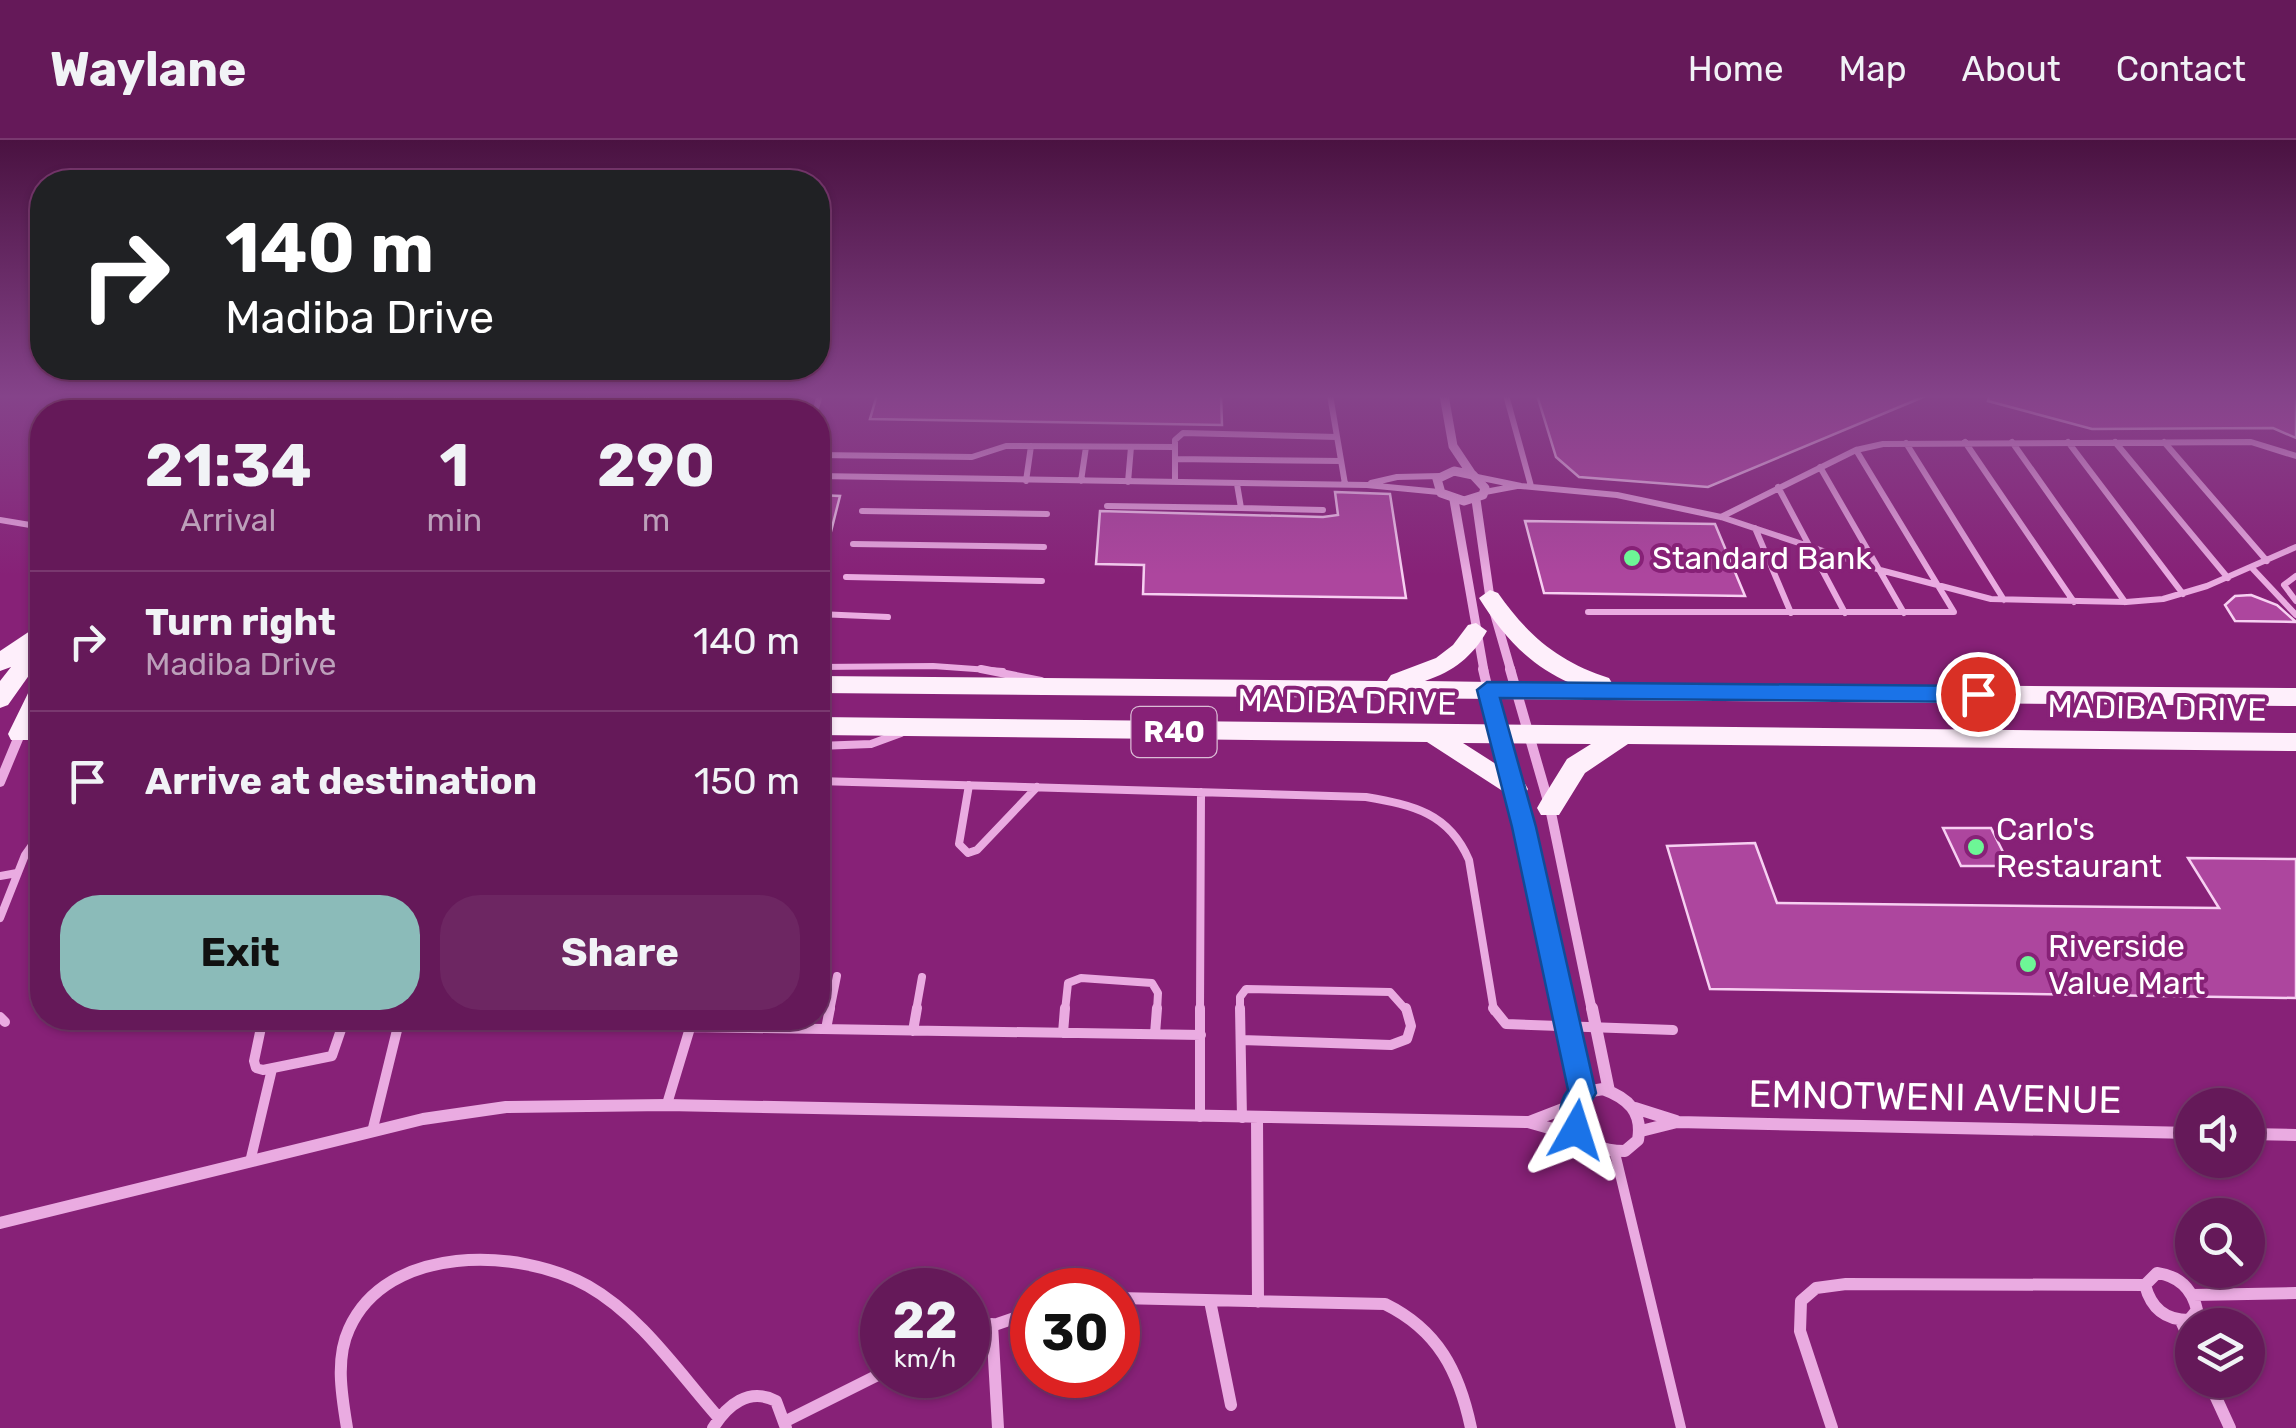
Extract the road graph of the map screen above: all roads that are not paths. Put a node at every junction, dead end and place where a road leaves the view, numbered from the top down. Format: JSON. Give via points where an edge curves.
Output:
{"nodes":[{"id":1,"x":830,"y":455,"type":"edge"},
{"id":2,"x":977,"y":455,"type":"edge"},
{"id":3,"x":1030,"y":455,"type":"edge"},
{"id":4,"x":1085,"y":455,"type":"edge"},
{"id":5,"x":1130,"y":455,"type":"edge"},
{"id":6,"x":1175,"y":455,"type":"edge"},
{"id":7,"x":1340,"y":455,"type":"edge"},
{"id":8,"x":1450,"y":455,"type":"edge"},
{"id":9,"x":1460,"y":455,"type":"edge"},
{"id":10,"x":1519,"y":455,"type":"edge"},
{"id":11,"x":1845,"y":455,"type":"edge"},
{"id":12,"x":1859,"y":455,"type":"edge"},
{"id":13,"x":1914,"y":455,"type":"edge"},
{"id":14,"x":1974,"y":455,"type":"edge"},
{"id":15,"x":2021,"y":455,"type":"edge"},
{"id":16,"x":2078,"y":455,"type":"edge"},
{"id":17,"x":2126,"y":455,"type":"edge"},
{"id":18,"x":2175,"y":455,"type":"edge"},
{"id":19,"x":1175,"y":459,"type":"junction"},
{"id":20,"x":1341,"y":461,"type":"junction"},
{"id":21,"x":1820,"y":466,"type":"junction"},
{"id":22,"x":1445,"y":474,"type":"junction"},
{"id":23,"x":1474,"y":475,"type":"junction"},
{"id":24,"x":830,"y":476,"type":"edge"},
{"id":25,"x":1026,"y":480,"type":"junction"},
{"id":26,"x":1082,"y":481,"type":"junction"},
{"id":27,"x":1128,"y":482,"type":"junction"},
{"id":28,"x":1175,"y":482,"type":"junction"},
{"id":29,"x":1237,"y":484,"type":"junction"},
{"id":30,"x":1345,"y":484,"type":"junction"},
{"id":31,"x":1367,"y":485,"type":"junction"},
{"id":32,"x":1526,"y":486,"type":"junction"},
{"id":33,"x":1778,"y":486,"type":"junction"},
{"id":34,"x":1439,"y":492,"type":"junction"},
{"id":35,"x":1480,"y":496,"type":"junction"},
{"id":36,"x":1454,"y":500,"type":"junction"},
{"id":37,"x":1108,"y":506,"type":"dead end"},
{"id":38,"x":1241,"y":508,"type":"junction"},
{"id":39,"x":862,"y":510,"type":"dead end"},
{"id":40,"x":1323,"y":510,"type":"dead end"},
{"id":41,"x":1047,"y":514,"type":"dead end"},
{"id":42,"x":1720,"y":516,"type":"junction"},
{"id":43,"x":0,"y":520,"type":"edge"},
{"id":44,"x":30,"y":525,"type":"edge"},
{"id":45,"x":1755,"y":528,"type":"junction"},
{"id":46,"x":853,"y":544,"type":"dead end"},
{"id":47,"x":1044,"y":547,"type":"dead end"},
{"id":48,"x":1812,"y":547,"type":"junction"},
{"id":49,"x":2296,"y":547,"type":"edge"},
{"id":50,"x":2267,"y":561,"type":"junction"},
{"id":51,"x":2252,"y":568,"type":"junction"},
{"id":52,"x":1880,"y":570,"type":"junction"},
{"id":53,"x":2296,"y":576,"type":"edge"},
{"id":54,"x":846,"y":577,"type":"dead end"},
{"id":55,"x":2228,"y":578,"type":"junction"},
{"id":56,"x":1042,"y":580,"type":"dead end"},
{"id":57,"x":1942,"y":588,"type":"junction"},
{"id":58,"x":2184,"y":594,"type":"junction"},
{"id":59,"x":1490,"y":598,"type":"junction"},
{"id":60,"x":2004,"y":600,"type":"junction"},
{"id":61,"x":2296,"y":601,"type":"edge"},
{"id":62,"x":2074,"y":602,"type":"junction"},
{"id":63,"x":2126,"y":602,"type":"junction"},
{"id":64,"x":1588,"y":612,"type":"dead end"},
{"id":65,"x":1791,"y":612,"type":"junction"},
{"id":66,"x":1845,"y":613,"type":"junction"},
{"id":67,"x":1904,"y":613,"type":"junction"},
{"id":68,"x":830,"y":614,"type":"edge"},
{"id":69,"x":888,"y":616,"type":"dead end"},
{"id":70,"x":2296,"y":616,"type":"edge"},
{"id":71,"x":1476,"y":631,"type":"junction"},
{"id":72,"x":30,"y":639,"type":"edge"},
{"id":73,"x":30,"y":658,"type":"edge"},
{"id":74,"x":0,"y":662,"type":"edge"},
{"id":75,"x":830,"y":667,"type":"edge"},
{"id":76,"x":830,"y":685,"type":"edge"},
{"id":77,"x":1053,"y":687,"type":"junction"},
{"id":78,"x":1370,"y":688,"type":"junction"},
{"id":79,"x":1517,"y":689,"type":"junction"},
{"id":80,"x":1487,"y":690,"type":"junction"},
{"id":81,"x":1620,"y":690,"type":"junction"},
{"id":82,"x":30,"y":696,"type":"edge"},
{"id":83,"x":2296,"y":697,"type":"edge"},
{"id":84,"x":0,"y":702,"type":"edge"},
{"id":85,"x":830,"y":726,"type":"edge"},
{"id":86,"x":914,"y":728,"type":"junction"},
{"id":87,"x":1632,"y":732,"type":"junction"},
{"id":88,"x":21,"y":734,"type":"edge"},
{"id":89,"x":1530,"y":735,"type":"junction"},
{"id":90,"x":1434,"y":736,"type":"junction"},
{"id":91,"x":1499,"y":736,"type":"junction"},
{"id":92,"x":2296,"y":742,"type":"edge"},
{"id":93,"x":830,"y":746,"type":"edge"},
{"id":94,"x":830,"y":781,"type":"edge"},
{"id":95,"x":0,"y":782,"type":"edge"},
{"id":96,"x":969,"y":785,"type":"junction"},
{"id":97,"x":1037,"y":787,"type":"junction"},
{"id":98,"x":1515,"y":790,"type":"junction"},
{"id":99,"x":1201,"y":792,"type":"junction"},
{"id":100,"x":1550,"y":808,"type":"junction"},
{"id":101,"x":30,"y":852,"type":"edge"},
{"id":102,"x":17,"y":873,"type":"junction"},
{"id":103,"x":0,"y":876,"type":"edge"},
{"id":104,"x":0,"y":918,"type":"edge"},
{"id":105,"x":838,"y":976,"type":"dead end"},
{"id":106,"x":922,"y":977,"type":"dead end"},
{"id":107,"x":830,"y":1011,"type":"edge"},
{"id":108,"x":1567,"y":1026,"type":"junction"},
{"id":109,"x":1596,"y":1027,"type":"junction"},
{"id":110,"x":830,"y":1029,"type":"edge"},
{"id":111,"x":261,"y":1030,"type":"edge"},
{"id":112,"x":341,"y":1030,"type":"edge"},
{"id":113,"x":397,"y":1030,"type":"edge"},
{"id":114,"x":690,"y":1030,"type":"edge"},
{"id":115,"x":914,"y":1030,"type":"junction"},
{"id":116,"x":1672,"y":1030,"type":"dead end"},
{"id":117,"x":1063,"y":1033,"type":"junction"},
{"id":118,"x":1155,"y":1034,"type":"junction"},
{"id":119,"x":1201,"y":1035,"type":"junction"},
{"id":120,"x":1241,"y":1040,"type":"junction"},
{"id":121,"x":272,"y":1069,"type":"junction"},
{"id":122,"x":1610,"y":1090,"type":"junction"},
{"id":123,"x":1583,"y":1093,"type":"junction"},
{"id":124,"x":667,"y":1105,"type":"junction"},
{"id":125,"x":1573,"y":1105,"type":"junction"},
{"id":126,"x":1634,"y":1108,"type":"junction"},
{"id":127,"x":1200,"y":1117,"type":"junction"},
{"id":128,"x":1242,"y":1118,"type":"junction"},
{"id":129,"x":1257,"y":1118,"type":"junction"},
{"id":130,"x":1528,"y":1122,"type":"junction"},
{"id":131,"x":1676,"y":1122,"type":"junction"},
{"id":132,"x":1641,"y":1131,"type":"junction"},
{"id":133,"x":372,"y":1132,"type":"junction"},
{"id":134,"x":2175,"y":1132,"type":"edge"},
{"id":135,"x":2265,"y":1134,"type":"edge"},
{"id":136,"x":2296,"y":1135,"type":"edge"},
{"id":137,"x":1581,"y":1137,"type":"junction"},
{"id":138,"x":1615,"y":1153,"type":"junction"},
{"id":139,"x":249,"y":1164,"type":"junction"},
{"id":140,"x":0,"y":1224,"type":"edge"},
{"id":141,"x":2145,"y":1285,"type":"junction"},
{"id":142,"x":2296,"y":1293,"type":"edge"},
{"id":143,"x":2193,"y":1295,"type":"junction"},
{"id":144,"x":1140,"y":1299,"type":"edge"},
{"id":145,"x":1210,"y":1301,"type":"junction"},
{"id":146,"x":1258,"y":1302,"type":"junction"},
{"id":147,"x":2196,"y":1308,"type":"edge"},
{"id":148,"x":2175,"y":1318,"type":"edge"},
{"id":149,"x":1010,"y":1319,"type":"edge"},
{"id":150,"x":992,"y":1324,"type":"joint"},
{"id":151,"x":860,"y":1385,"type":"edge"},
{"id":152,"x":2216,"y":1398,"type":"edge"},
{"id":153,"x":1231,"y":1405,"type":"dead end"},
{"id":154,"x":715,"y":1422,"type":"edge"},
{"id":155,"x":786,"y":1424,"type":"edge"},
{"id":156,"x":347,"y":1428,"type":"edge"},
{"id":157,"x":998,"y":1428,"type":"edge"},
{"id":158,"x":1471,"y":1428,"type":"edge"},
{"id":159,"x":1681,"y":1428,"type":"edge"},
{"id":160,"x":1832,"y":1428,"type":"edge"},
{"id":161,"x":2230,"y":1428,"type":"edge"}],
"edges":[{"from":1,"to":2,"type":"lane"},
{"from":3,"to":25,"type":"lane"},
{"from":4,"to":26,"type":"lane"},
{"from":5,"to":27,"type":"lane"},
{"from":6,"to":19,"type":"lane"},
{"from":7,"to":20,"type":"lane"},
{"from":8,"to":22,"type":"street"},
{"from":9,"to":23,"type":"street"},
{"from":10,"to":32,"type":"lane"},
{"from":11,"to":21,"type":"lane"},
{"from":12,"to":57,"type":"lane"},
{"from":13,"to":60,"type":"lane"},
{"from":14,"to":62,"type":"lane"},
{"from":15,"to":63,"type":"lane"},
{"from":16,"to":58,"type":"lane"},
{"from":17,"to":55,"type":"lane"},
{"from":18,"to":50,"type":"lane"},
{"from":19,"to":20,"type":"lane"},
{"from":19,"to":28,"type":"lane"},
{"from":20,"to":30,"type":"lane"},
{"from":21,"to":33,"type":"lane"},
{"from":21,"to":52,"type":"lane"},
{"from":22,"to":23,"type":"street"},
{"from":22,"to":31,"type":"lane"},
{"from":22,"to":34,"type":"street","via":[[1436,483]]},
{"from":23,"to":32,"type":"lane"},
{"from":23,"to":35,"type":"street","via":[[1484,484]]},
{"from":24,"to":25,"type":"lane"},
{"from":25,"to":26,"type":"lane"},
{"from":26,"to":27,"type":"lane"},
{"from":27,"to":28,"type":"lane"},
{"from":28,"to":29,"type":"lane"},
{"from":29,"to":30,"type":"lane"},
{"from":29,"to":38,"type":"lane"},
{"from":30,"to":31,"type":"lane"},
{"from":31,"to":34,"type":"lane"},
{"from":32,"to":35,"type":"lane"},
{"from":32,"to":42,"type":"lane","via":[[1617,494]]},
{"from":33,"to":42,"type":"lane"},
{"from":33,"to":48,"type":"lane"},
{"from":34,"to":36,"type":"street"},
{"from":35,"to":36,"type":"street"},
{"from":35,"to":59,"type":"street"},
{"from":36,"to":71,"type":"street"},
{"from":37,"to":38,"type":"lane"},
{"from":38,"to":40,"type":"lane"},
{"from":39,"to":41,"type":"lane"},
{"from":42,"to":45,"type":"lane"},
{"from":43,"to":44,"type":"lane"},
{"from":45,"to":48,"type":"lane"},
{"from":45,"to":65,"type":"lane"},
{"from":46,"to":47,"type":"lane"},
{"from":48,"to":52,"type":"lane"},
{"from":48,"to":66,"type":"lane"},
{"from":49,"to":50,"type":"lane"},
{"from":50,"to":51,"type":"lane"},
{"from":51,"to":55,"type":"lane"},
{"from":51,"to":70,"type":"lane"},
{"from":52,"to":57,"type":"lane"},
{"from":52,"to":67,"type":"lane"},
{"from":53,"to":61,"type":"lane","via":[[2284,585]]},
{"from":54,"to":56,"type":"lane"},
{"from":55,"to":58,"type":"lane"},
{"from":57,"to":60,"type":"lane"},
{"from":57,"to":67,"type":"lane","via":[[1954,612]]},
{"from":58,"to":63,"type":"lane"},
{"from":59,"to":79,"type":"street"},
{"from":59,"to":81,"type":"main road","via":[[1532,652]]},
{"from":60,"to":62,"type":"lane"},
{"from":62,"to":63,"type":"lane"},
{"from":64,"to":65,"type":"lane"},
{"from":65,"to":66,"type":"lane"},
{"from":66,"to":67,"type":"lane"},
{"from":68,"to":69,"type":"lane"},
{"from":71,"to":78,"type":"main road","via":[[1450,662]]},
{"from":71,"to":80,"type":"street"},
{"from":72,"to":74,"type":"main road"},
{"from":73,"to":84,"type":"main road"},
{"from":75,"to":77,"type":"lane","via":[[1005,671]]},
{"from":76,"to":77,"type":"main road","name":"MADIBA DRIVE","number":"R40"},
{"from":77,"to":78,"type":"main road","name":"MADIBA DRIVE","number":"R40"},
{"from":78,"to":80,"type":"main road","name":"MADIBA DRIVE","number":"R40"},
{"from":79,"to":80,"type":"main road","name":"MADIBA DRIVE","number":"R40"},
{"from":79,"to":81,"type":"main road","name":"MADIBA DRIVE","number":"R40"},
{"from":79,"to":89,"type":"street"},
{"from":80,"to":91,"type":"street"},
{"from":81,"to":83,"type":"main road","name":"MADIBA DRIVE","number":"R40"},
{"from":82,"to":84,"type":"main road"},
{"from":85,"to":86,"type":"main road","name":"MADIBA DRIVE","number":"R40"},
{"from":86,"to":90,"type":"main road","name":"MADIBA DRIVE","number":"R40"},
{"from":86,"to":93,"type":"lane","via":[[871,744]]},
{"from":87,"to":89,"type":"main road","name":"MADIBA DRIVE","number":"R40"},
{"from":87,"to":92,"type":"main road","name":"MADIBA DRIVE","number":"R40"},
{"from":87,"to":100,"type":"main road","via":[[1576,766]]},
{"from":88,"to":95,"type":"street"},
{"from":89,"to":91,"type":"main road","name":"MADIBA DRIVE","number":"R40"},
{"from":89,"to":100,"type":"street"},
{"from":90,"to":91,"type":"main road","name":"MADIBA DRIVE","number":"R40"},
{"from":90,"to":98,"type":"main road"},
{"from":91,"to":98,"type":"street"},
{"from":94,"to":96,"type":"lane"},
{"from":96,"to":97,"type":"lane"},
{"from":96,"to":97,"type":"lane","via":[[959,844],[968,853]]},
{"from":97,"to":99,"type":"lane"},
{"from":98,"to":108,"type":"street"},
{"from":99,"to":108,"type":"lane","via":[[1366,796],[1430,814],[1466,850],[1495,1014],[1506,1024]]},
{"from":99,"to":119,"type":"lane"},
{"from":100,"to":109,"type":"street"},
{"from":101,"to":102,"type":"lane"},
{"from":102,"to":103,"type":"lane"},
{"from":102,"to":104,"type":"lane"},
{"from":105,"to":107,"type":"lane"},
{"from":106,"to":115,"type":"lane"},
{"from":108,"to":109,"type":"lane"},
{"from":108,"to":123,"type":"street"},
{"from":109,"to":116,"type":"lane"},
{"from":109,"to":122,"type":"street"},
{"from":110,"to":115,"type":"lane"},
{"from":111,"to":121,"type":"lane","via":[[254,1066]]},
{"from":112,"to":121,"type":"lane","via":[[332,1056]]},
{"from":113,"to":133,"type":"lane"},
{"from":114,"to":124,"type":"lane"},
{"from":115,"to":117,"type":"lane"},
{"from":117,"to":118,"type":"lane"},
{"from":117,"to":118,"type":"lane","via":[[1064,992],[1080,978],[1152,983],[1158,993]]},
{"from":118,"to":119,"type":"lane"},
{"from":119,"to":127,"type":"lane"},
{"from":120,"to":120,"type":"lane","via":[[1391,1045],[1407,1039],[1411,1024],[1390,992],[1250,988],[1240,998]]},
{"from":120,"to":128,"type":"lane"},
{"from":121,"to":139,"type":"lane"},
{"from":122,"to":123,"type":"street"},
{"from":122,"to":126,"type":"street"},
{"from":123,"to":125,"type":"street"},
{"from":124,"to":127,"type":"street"},
{"from":124,"to":133,"type":"street","via":[[506,1107]]},
{"from":125,"to":130,"type":"street"},
{"from":125,"to":137,"type":"street"},
{"from":126,"to":131,"type":"street","name":"EMNOTWENI AVENUE"},
{"from":126,"to":132,"type":"street"},
{"from":127,"to":128,"type":"street"},
{"from":128,"to":129,"type":"street"},
{"from":129,"to":130,"type":"street"},
{"from":129,"to":146,"type":"street"},
{"from":130,"to":137,"type":"street"},
{"from":131,"to":132,"type":"street","name":"EMNOTWENI AVENUE"},
{"from":131,"to":134,"type":"street","name":"EMNOTWENI AVENUE"},
{"from":132,"to":138,"type":"street","via":[[1633,1146]]},
{"from":133,"to":139,"type":"street"},
{"from":135,"to":136,"type":"street"},
{"from":137,"to":138,"type":"street"},
{"from":138,"to":159,"type":"lane"},
{"from":139,"to":140,"type":"street"},
{"from":141,"to":143,"type":"street","via":[[2151,1275],[2164,1273]]},
{"from":141,"to":148,"type":"street","via":[[2156,1308]]},
{"from":141,"to":160,"type":"street","via":[[1846,1284],[1806,1293],[1798,1312],[1800,1332]]},
{"from":142,"to":143,"type":"street"},
{"from":143,"to":147,"type":"street"},
{"from":144,"to":145,"type":"street"},
{"from":145,"to":146,"type":"street"},
{"from":145,"to":153,"type":"street"},
{"from":146,"to":158,"type":"street","via":[[1370,1303],[1408,1314],[1448,1353]]},
{"from":149,"to":150,"type":"street"},
{"from":150,"to":157,"type":"street"},
{"from":151,"to":155,"type":"street"},
{"from":152,"to":161,"type":"street"},
{"from":154,"to":155,"type":"street","via":[[727,1406],[751,1394],[774,1399]]},
{"from":154,"to":156,"type":"street","via":[[610,1300],[569,1276],[493,1261],[404,1272],[380,1288],[350,1326],[344,1348]]}]}
